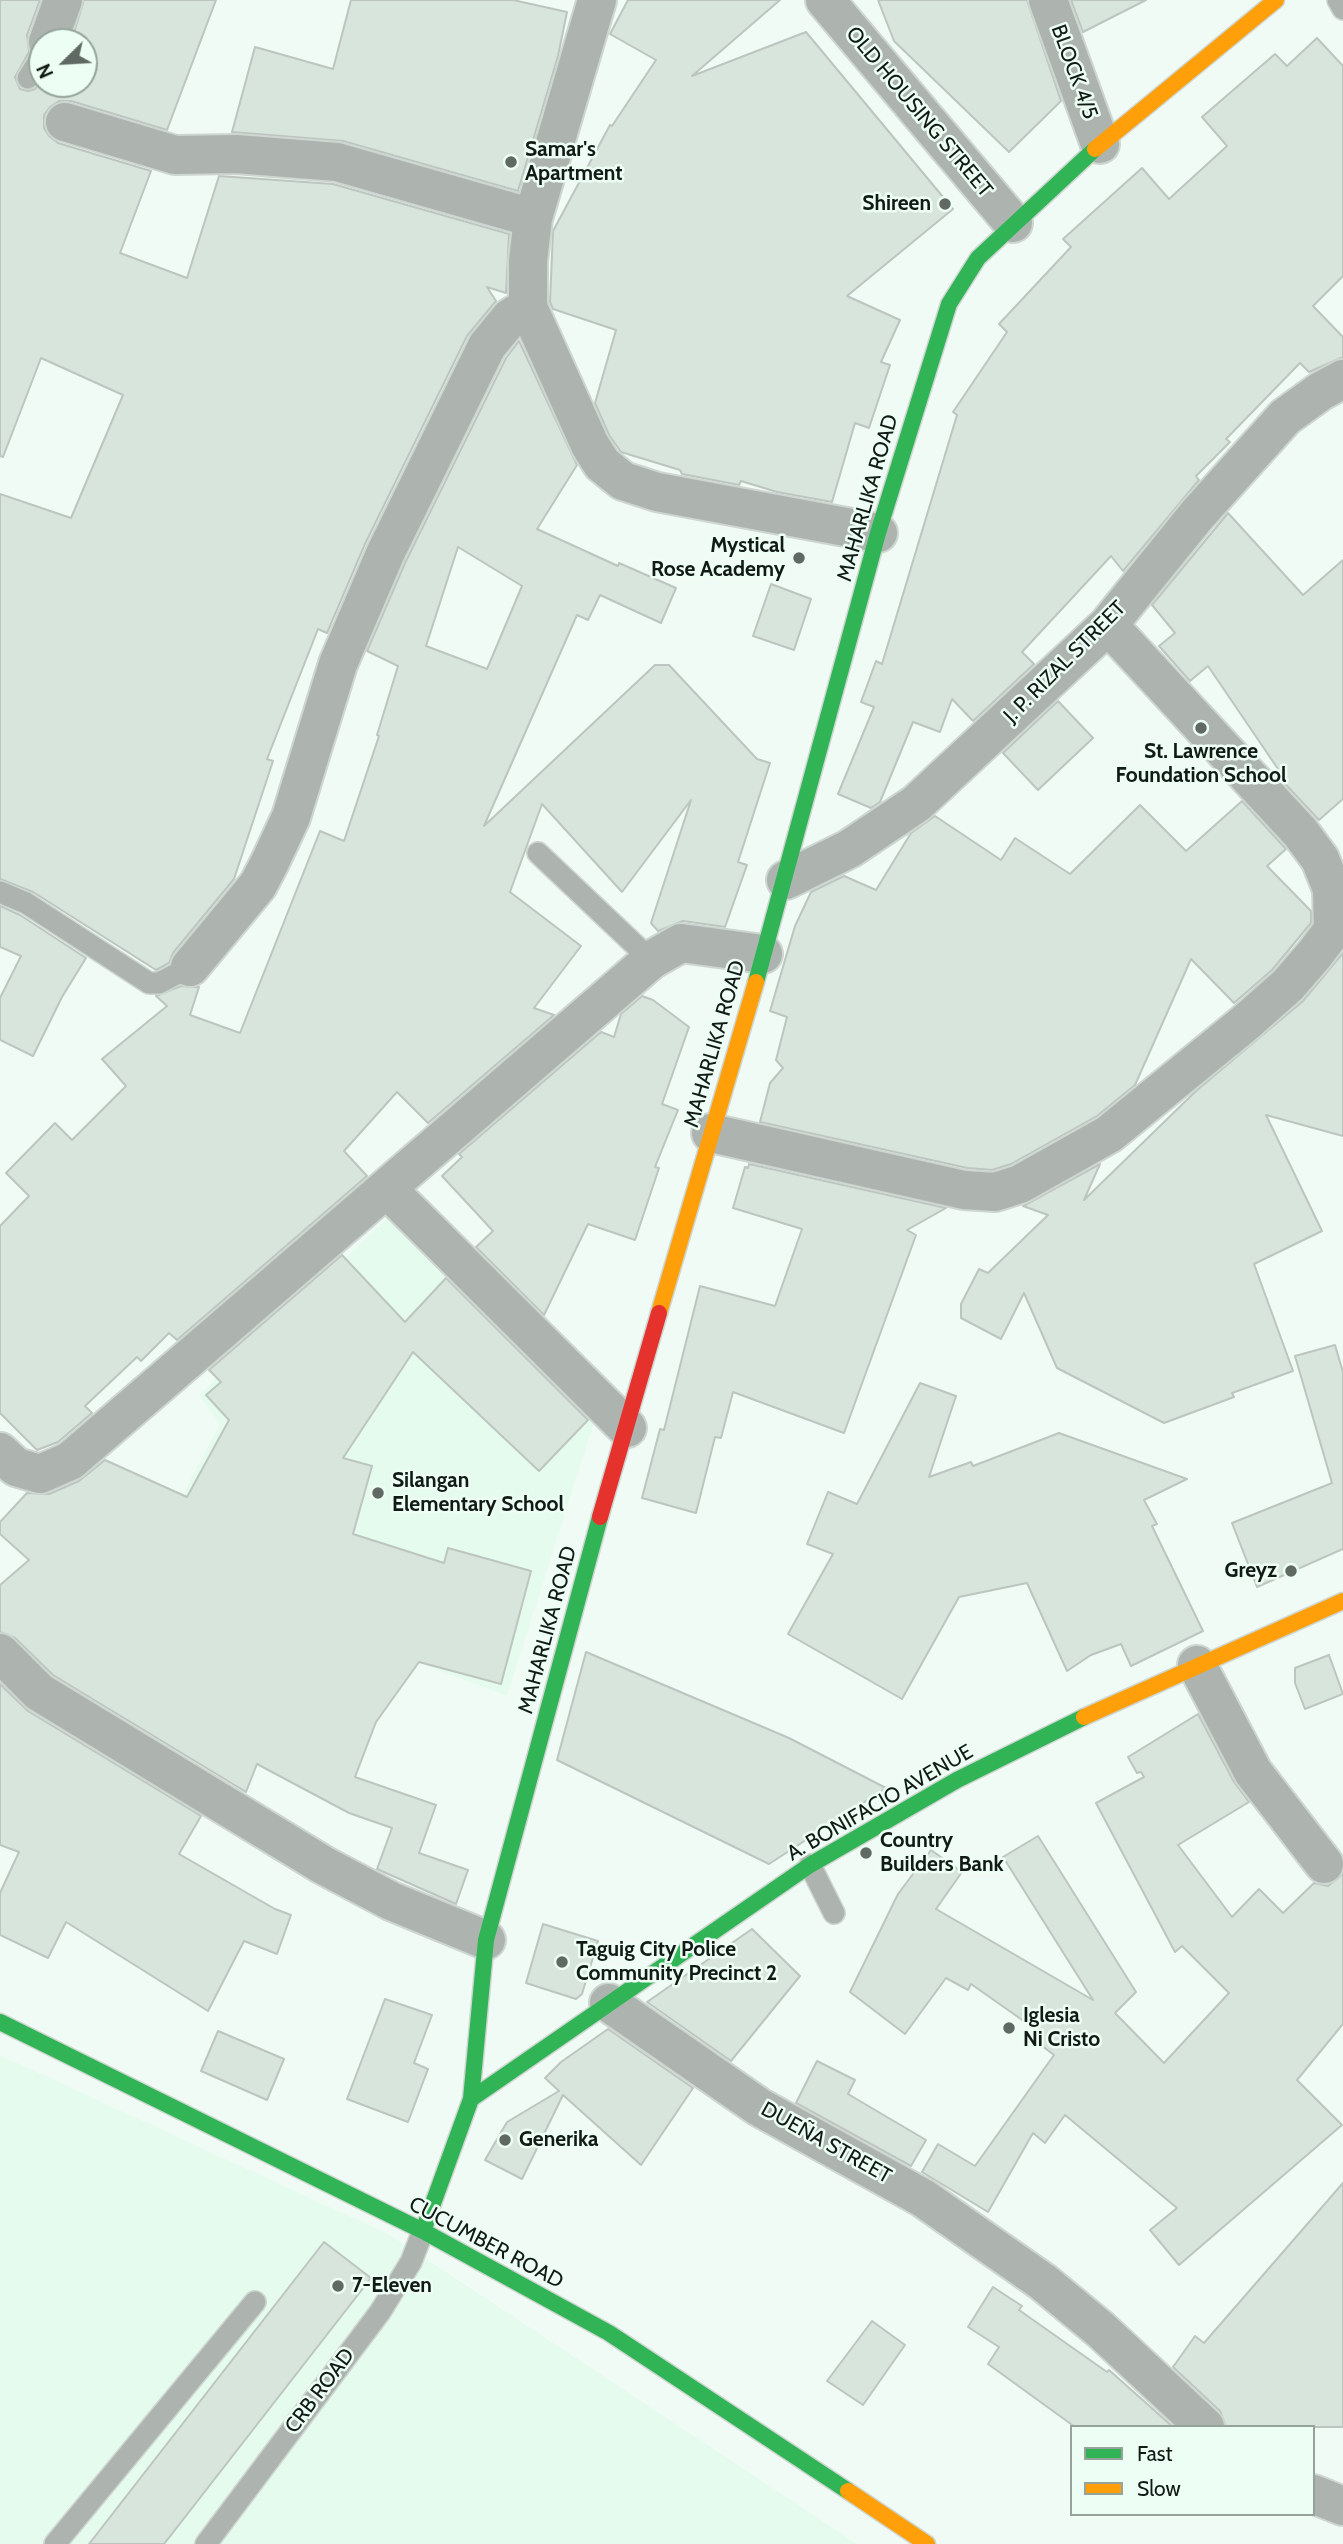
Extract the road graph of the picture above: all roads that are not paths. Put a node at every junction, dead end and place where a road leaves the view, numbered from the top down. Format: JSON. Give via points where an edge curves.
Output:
{"nodes":[{"id":1,"x":63,"y":0,"type":"edge"},
{"id":2,"x":597,"y":0,"type":"edge"},
{"id":3,"x":1048,"y":0,"type":"edge"},
{"id":4,"x":1276,"y":0,"type":"edge"},
{"id":5,"x":1338,"y":0,"type":"edge"},
{"id":6,"x":837,"y":7,"type":"edge"},
{"id":7,"x":1343,"y":9,"type":"edge"},
{"id":8,"x":52,"y":28,"type":"edge"},
{"id":9,"x":55,"y":119,"type":"dead end"},
{"id":10,"x":1100,"y":144,"type":"junction"},
{"id":11,"x":533,"y":218,"type":"junction"},
{"id":12,"x":1013,"y":223,"type":"junction"},
{"id":13,"x":528,"y":307,"type":"junction"},
{"id":14,"x":1343,"y":379,"type":"edge"},
{"id":15,"x":878,"y":533,"type":"junction"},
{"id":16,"x":1108,"y":625,"type":"junction"},
{"id":17,"x":537,"y":853,"type":"dead end"},
{"id":18,"x":786,"y":880,"type":"junction"},
{"id":19,"x":1338,"y":886,"type":"edge"},
{"id":20,"x":0,"y":892,"type":"edge"},
{"id":21,"x":1338,"y":934,"type":"edge"},
{"id":22,"x":763,"y":954,"type":"junction"},
{"id":23,"x":651,"y":960,"type":"junction"},
{"id":24,"x":190,"y":968,"type":"joint"},
{"id":25,"x":711,"y":1133,"type":"junction"},
{"id":26,"x":388,"y":1190,"type":"junction"},
{"id":27,"x":626,"y":1428,"type":"junction"},
{"id":28,"x":0,"y":1452,"type":"edge"},
{"id":29,"x":1343,"y":1601,"type":"edge"},
{"id":30,"x":0,"y":1653,"type":"edge"},
{"id":31,"x":1197,"y":1665,"type":"junction"},
{"id":32,"x":1324,"y":1864,"type":"dead end"},
{"id":33,"x":810,"y":1865,"type":"junction"},
{"id":34,"x":834,"y":1913,"type":"dead end"},
{"id":35,"x":486,"y":1940,"type":"junction"},
{"id":36,"x":609,"y":2003,"type":"junction"},
{"id":37,"x":0,"y":2022,"type":"edge"},
{"id":38,"x":471,"y":2099,"type":"junction"},
{"id":39,"x":423,"y":2231,"type":"junction"},
{"id":40,"x":255,"y":2302,"type":"dead end"},
{"id":41,"x":1203,"y":2425,"type":"edge"},
{"id":42,"x":1315,"y":2495,"type":"edge"},
{"id":43,"x":1343,"y":2505,"type":"edge"},
{"id":44,"x":55,"y":2544,"type":"edge"},
{"id":45,"x":206,"y":2544,"type":"edge"},
{"id":46,"x":927,"y":2544,"type":"edge"}],
"edges":[{"from":1,"to":8,"type":"street"},
{"from":2,"to":11,"type":"street"},
{"from":3,"to":10,"type":"street","name":"BLOCK 4/5"},
{"from":4,"to":10,"type":"street","name":"MAHARLIKA ROAD"},
{"from":5,"to":7,"type":"lane"},
{"from":6,"to":12,"type":"street","name":"OLD HOUSING STREET"},
{"from":9,"to":11,"type":"street","via":[[175,155],[236,154],[337,162]]},
{"from":10,"to":12,"type":"street","name":"MAHARLIKA ROAD"},
{"from":11,"to":13,"type":"street"},
{"from":12,"to":15,"type":"street","name":"MAHARLIKA ROAD","via":[[978,258],[949,304]]},
{"from":13,"to":15,"type":"street","via":[[590,445],[602,464],[623,481],[657,492]]},
{"from":13,"to":24,"type":"street","via":[[510,318],[487,346],[385,554],[338,664],[291,817],[270,862],[252,892]]},
{"from":14,"to":16,"type":"street","name":"J. P. RIZAL STREET","via":[[1285,417],[1197,515]]},
{"from":15,"to":18,"type":"street","name":"MAHARLIKA ROAD"},
{"from":16,"to":18,"type":"street","name":"J. P. RIZAL STREET","via":[[916,804],[849,849]]},
{"from":16,"to":19,"type":"street","via":[[1300,832]]},
{"from":17,"to":23,"type":"lane"},
{"from":18,"to":22,"type":"street","name":"MAHARLIKA ROAD"},
{"from":19,"to":21,"type":"street"},
{"from":20,"to":24,"type":"lane","via":[[26,903],[149,984]]},
{"from":21,"to":25,"type":"street","via":[[1244,1024],[1109,1134],[1020,1184],[995,1192],[964,1190]]},
{"from":22,"to":23,"type":"street","via":[[681,943]]},
{"from":22,"to":25,"type":"street","name":"MAHARLIKA ROAD"},
{"from":23,"to":26,"type":"street"},
{"from":25,"to":27,"type":"street","name":"MAHARLIKA ROAD"},
{"from":26,"to":27,"type":"street"},
{"from":26,"to":28,"type":"street","via":[[70,1461],[40,1474],[16,1467]]},
{"from":27,"to":35,"type":"street","name":"MAHARLIKA ROAD"},
{"from":29,"to":31,"type":"street","name":"A. BONIFACIO AVENUE"},
{"from":30,"to":35,"type":"street","via":[[39,1692],[323,1865],[391,1901]]},
{"from":31,"to":32,"type":"street","via":[[1253,1772]]},
{"from":31,"to":33,"type":"street","name":"A. BONIFACIO AVENUE","via":[[957,1780]]},
{"from":33,"to":34,"type":"lane"},
{"from":33,"to":36,"type":"street","name":"A. BONIFACIO AVENUE"},
{"from":35,"to":38,"type":"street","name":"MAHARLIKA ROAD"},
{"from":36,"to":38,"type":"street","name":"A. BONIFACIO AVENUE"},
{"from":36,"to":41,"type":"street","name":"DUEÑA STREET","via":[[760,2107],[923,2198],[1043,2282]]},
{"from":37,"to":39,"type":"street","name":"CUCUMBER ROAD"},
{"from":38,"to":39,"type":"street","name":"MAHARLIKA ROAD"},
{"from":39,"to":45,"type":"lane","name":"CRB ROAD","via":[[411,2262],[380,2312]]},
{"from":39,"to":46,"type":"street","name":"CUCUMBER ROAD","via":[[609,2333]]},
{"from":40,"to":44,"type":"lane"},
{"from":42,"to":43,"type":"street"}]}
